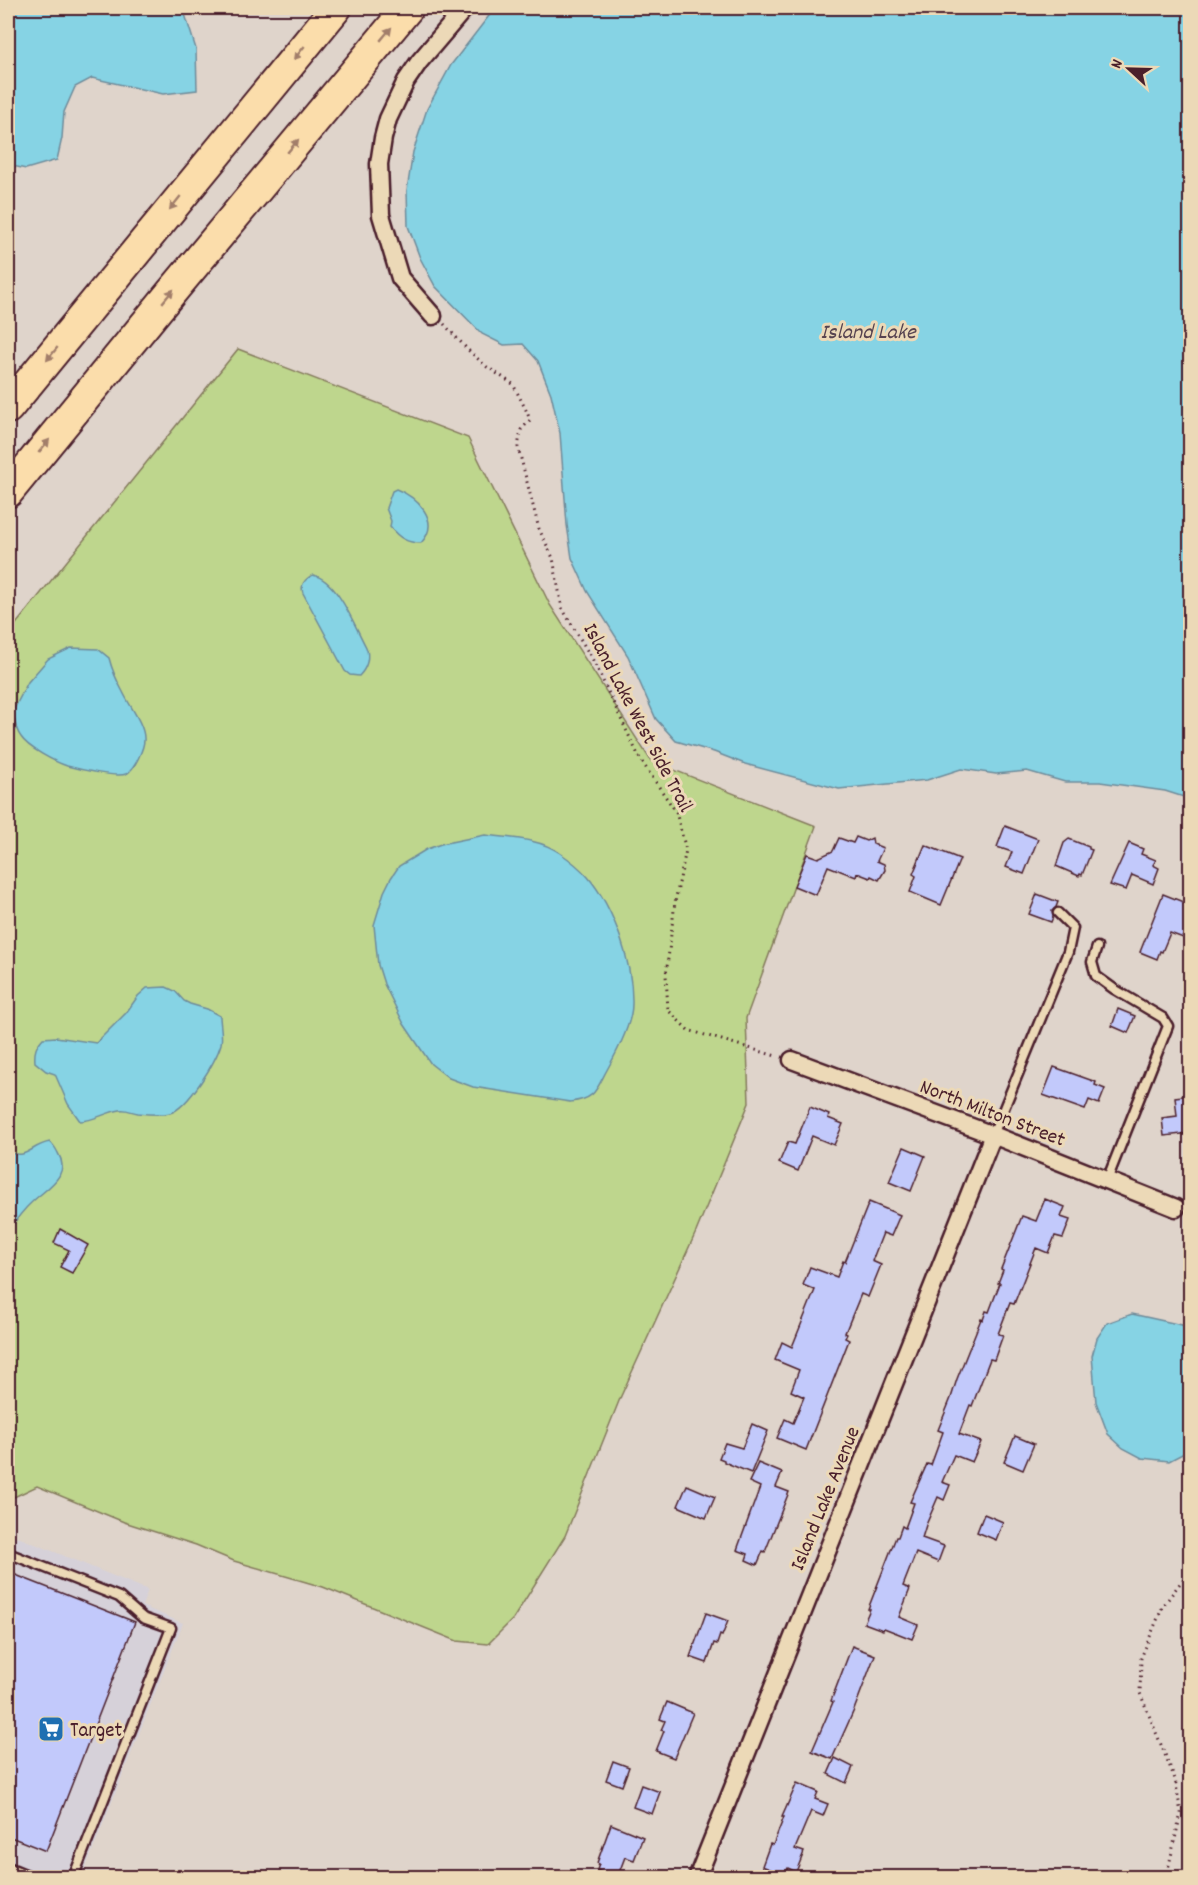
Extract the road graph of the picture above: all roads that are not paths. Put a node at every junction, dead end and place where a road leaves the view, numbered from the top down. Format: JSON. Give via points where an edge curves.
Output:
{"nodes":[{"id":1,"x":336,"y":8,"type":"edge"},
{"id":2,"x":408,"y":8,"type":"edge"},
{"id":3,"x":465,"y":8,"type":"edge"},
{"id":4,"x":433,"y":316,"type":"road end"},
{"id":5,"x":8,"y":408,"type":"edge"},
{"id":6,"x":8,"y":492,"type":"edge"},
{"id":7,"x":1058,"y":913,"type":"dead end"},
{"id":8,"x":1097,"y":947,"type":"dead end"},
{"id":9,"x":792,"y":1060,"type":"road end"},
{"id":10,"x":993,"y":1135,"type":"junction"},
{"id":11,"x":1107,"y":1180,"type":"junction"},
{"id":12,"x":1176,"y":1208,"type":"dead end"},
{"id":13,"x":8,"y":1553,"type":"edge"},
{"id":14,"x":8,"y":1867,"type":"edge"},
{"id":15,"x":35,"y":1878,"type":"edge"},
{"id":16,"x":73,"y":1878,"type":"edge"},
{"id":17,"x":697,"y":1878,"type":"edge"}],
"edges":[{"from":1,"to":5,"type":"highway","one_way":true},
{"from":6,"to":2,"type":"highway","one_way":true},
{"from":3,"to":4,"type":"street","via":[[406,81],[388,119],[380,164],[381,215],[400,278]]},
{"from":7,"to":10,"type":"lane","via":[[1073,928],[1068,952]]},
{"from":8,"to":11,"type":"lane","via":[[1092,962],[1096,976],[1163,1018],[1168,1026]]},
{"from":9,"to":10,"type":"street","name":"North Milton Street"},
{"from":10,"to":11,"type":"street","name":"North Milton Street"},
{"from":10,"to":17,"type":"street","name":"Island Lake Avenue"},
{"from":11,"to":12,"type":"street","name":"North Milton Street"},
{"from":13,"to":16,"type":"lane","via":[[119,1597],[143,1618],[171,1628]]},
{"from":14,"to":15,"type":"lane"}]}
